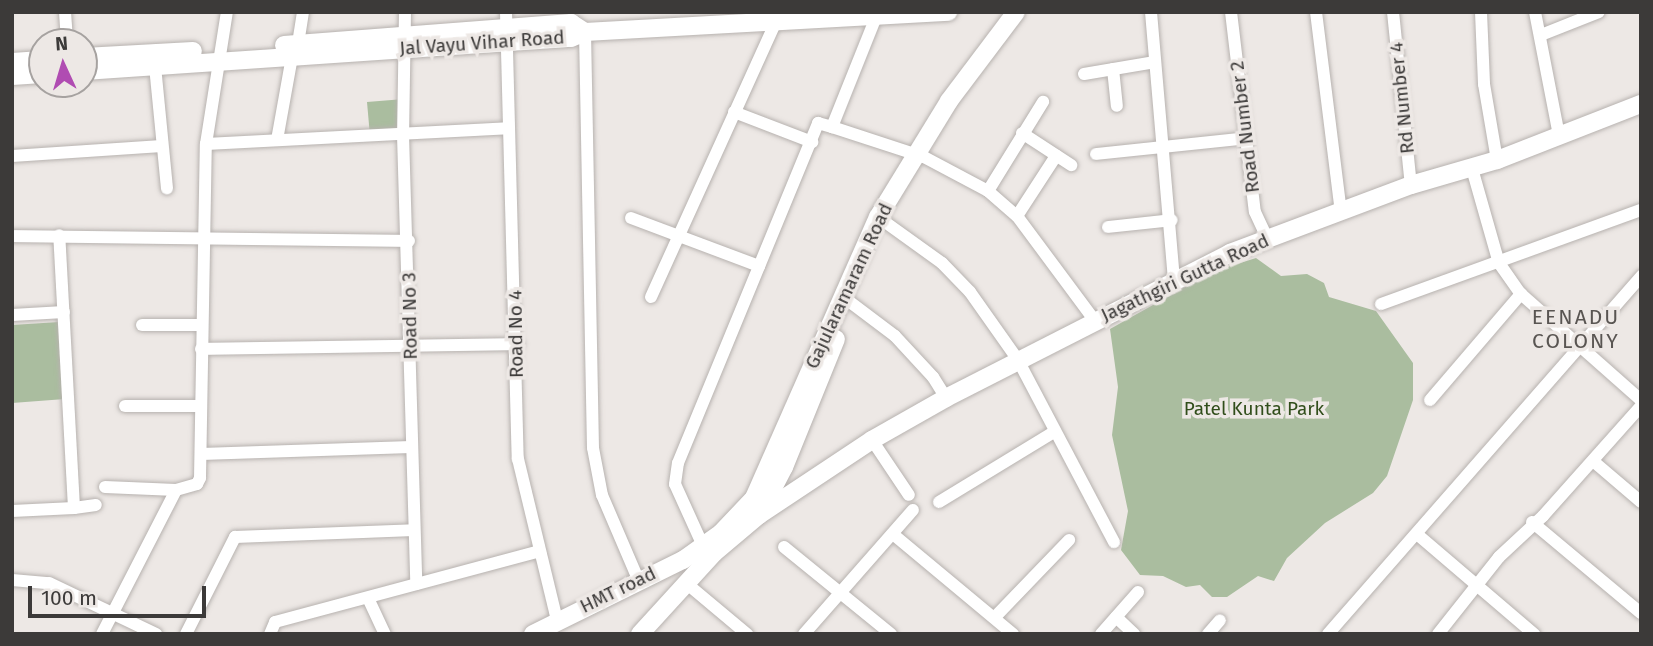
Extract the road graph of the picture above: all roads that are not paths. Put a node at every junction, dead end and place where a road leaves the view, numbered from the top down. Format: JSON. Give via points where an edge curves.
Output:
{"nodes":[{"id":1,"x":227,"y":12,"type":"edge"},
{"id":2,"x":303,"y":12,"type":"edge"},
{"id":3,"x":405,"y":12,"type":"edge"},
{"id":4,"x":948,"y":12,"type":"edge"},
{"id":5,"x":1016,"y":12,"type":"edge"},
{"id":6,"x":1028,"y":12,"type":"edge"},
{"id":7,"x":1151,"y":12,"type":"edge"},
{"id":8,"x":1231,"y":12,"type":"edge"},
{"id":9,"x":1316,"y":12,"type":"edge"},
{"id":10,"x":1393,"y":12,"type":"edge"},
{"id":11,"x":1480,"y":12,"type":"edge"},
{"id":12,"x":1535,"y":12,"type":"edge"},
{"id":13,"x":1599,"y":12,"type":"edge"},
{"id":14,"x":876,"y":17,"type":"junction"},
{"id":15,"x":775,"y":24,"type":"junction"},
{"id":16,"x":507,"y":27,"type":"edge"},
{"id":17,"x":585,"y":32,"type":"junction"},
{"id":18,"x":1541,"y":35,"type":"junction"},
{"id":19,"x":405,"y":42,"type":"junction"},
{"id":20,"x":296,"y":53,"type":"junction"},
{"id":21,"x":221,"y":54,"type":"junction"},
{"id":22,"x":989,"y":56,"type":"junction"},
{"id":23,"x":98,"y":57,"type":"edge"},
{"id":24,"x":1155,"y":62,"type":"junction"},
{"id":25,"x":155,"y":66,"type":"junction"},
{"id":26,"x":1113,"y":69,"type":"junction"},
{"id":27,"x":98,"y":70,"type":"edge"},
{"id":28,"x":1084,"y":74,"type":"dead end"},
{"id":29,"x":1043,"y":102,"type":"dead end"},
{"id":30,"x":1641,"y":104,"type":"edge"},
{"id":31,"x":1118,"y":106,"type":"dead end"},
{"id":32,"x":734,"y":112,"type":"junction"},
{"id":33,"x":832,"y":127,"type":"junction"},
{"id":34,"x":508,"y":128,"type":"junction"},
{"id":35,"x":1022,"y":133,"type":"junction"},
{"id":36,"x":403,"y":135,"type":"junction"},
{"id":37,"x":1559,"y":135,"type":"junction"},
{"id":38,"x":1247,"y":138,"type":"junction"},
{"id":39,"x":277,"y":140,"type":"junction"},
{"id":40,"x":812,"y":142,"type":"junction"},
{"id":41,"x":206,"y":144,"type":"junction"},
{"id":42,"x":162,"y":146,"type":"junction"},
{"id":43,"x":1164,"y":148,"type":"junction"},
{"id":44,"x":1096,"y":154,"type":"dead end"},
{"id":45,"x":920,"y":155,"type":"junction"},
{"id":46,"x":12,"y":156,"type":"edge"},
{"id":47,"x":1056,"y":156,"type":"junction"},
{"id":48,"x":1497,"y":160,"type":"junction"},
{"id":49,"x":1071,"y":165,"type":"dead end"},
{"id":50,"x":1471,"y":165,"type":"junction"},
{"id":51,"x":1411,"y":185,"type":"junction"},
{"id":52,"x":167,"y":188,"type":"dead end"},
{"id":53,"x":988,"y":191,"type":"junction"},
{"id":54,"x":1641,"y":210,"type":"edge"},
{"id":55,"x":1341,"y":212,"type":"junction"},
{"id":56,"x":1017,"y":216,"type":"junction"},
{"id":57,"x":631,"y":218,"type":"dead end"},
{"id":58,"x":882,"y":220,"type":"junction"},
{"id":59,"x":1172,"y":220,"type":"junction"},
{"id":60,"x":1108,"y":227,"type":"dead end"},
{"id":61,"x":678,"y":233,"type":"junction"},
{"id":62,"x":59,"y":235,"type":"junction"},
{"id":63,"x":12,"y":236,"type":"edge"},
{"id":64,"x":1267,"y":238,"type":"junction"},
{"id":65,"x":201,"y":239,"type":"junction"},
{"id":66,"x":409,"y":242,"type":"junction"},
{"id":67,"x":1499,"y":263,"type":"junction"},
{"id":68,"x":758,"y":266,"type":"junction"},
{"id":69,"x":1641,"y":276,"type":"edge"},
{"id":70,"x":1174,"y":281,"type":"junction"},
{"id":71,"x":1521,"y":294,"type":"junction"},
{"id":72,"x":651,"y":297,"type":"dead end"},
{"id":73,"x":846,"y":299,"type":"junction"},
{"id":74,"x":1381,"y":304,"type":"dead end"},
{"id":75,"x":64,"y":312,"type":"junction"},
{"id":76,"x":12,"y":315,"type":"edge"},
{"id":77,"x":1095,"y":321,"type":"junction"},
{"id":78,"x":142,"y":325,"type":"dead end"},
{"id":79,"x":201,"y":325,"type":"junction"},
{"id":80,"x":411,"y":344,"type":"junction"},
{"id":81,"x":517,"y":344,"type":"junction"},
{"id":82,"x":1581,"y":348,"type":"junction"},
{"id":83,"x":201,"y":349,"type":"junction"},
{"id":84,"x":1018,"y":360,"type":"junction"},
{"id":85,"x":946,"y":398,"type":"junction"},
{"id":86,"x":1430,"y":400,"type":"dead end"},
{"id":87,"x":1641,"y":400,"type":"edge"},
{"id":88,"x":1641,"y":405,"type":"edge"},
{"id":89,"x":125,"y":406,"type":"dead end"},
{"id":90,"x":201,"y":406,"type":"junction"},
{"id":91,"x":1054,"y":432,"type":"junction"},
{"id":92,"x":872,"y":440,"type":"junction"},
{"id":93,"x":411,"y":447,"type":"junction"},
{"id":94,"x":201,"y":454,"type":"junction"},
{"id":95,"x":1593,"y":461,"type":"junction"},
{"id":96,"x":105,"y":487,"type":"dead end"},
{"id":97,"x":176,"y":490,"type":"junction"},
{"id":98,"x":909,"y":495,"type":"dead end"},
{"id":99,"x":940,"y":502,"type":"dead end"},
{"id":100,"x":1641,"y":502,"type":"edge"},
{"id":101,"x":96,"y":505,"type":"dead end"},
{"id":102,"x":74,"y":508,"type":"junction"},
{"id":103,"x":913,"y":510,"type":"dead end"},
{"id":104,"x":12,"y":511,"type":"edge"},
{"id":105,"x":759,"y":515,"type":"junction"},
{"id":106,"x":1532,"y":522,"type":"junction"},
{"id":107,"x":414,"y":530,"type":"junction"},
{"id":108,"x":894,"y":535,"type":"junction"},
{"id":109,"x":1418,"y":536,"type":"junction"},
{"id":110,"x":1069,"y":540,"type":"dead end"},
{"id":111,"x":1114,"y":542,"type":"dead end"},
{"id":112,"x":785,"y":547,"type":"dead end"},
{"id":113,"x":704,"y":548,"type":"junction"},
{"id":114,"x":537,"y":552,"type":"junction"},
{"id":115,"x":638,"y":579,"type":"junction"},
{"id":116,"x":12,"y":580,"type":"edge"},
{"id":117,"x":686,"y":583,"type":"junction"},
{"id":118,"x":416,"y":584,"type":"junction"},
{"id":119,"x":1478,"y":584,"type":"junction"},
{"id":120,"x":1138,"y":592,"type":"dead end"},
{"id":121,"x":841,"y":594,"type":"junction"},
{"id":122,"x":368,"y":598,"type":"junction"},
{"id":123,"x":113,"y":613,"type":"junction"},
{"id":124,"x":1641,"y":613,"type":"edge"},
{"id":125,"x":995,"y":617,"type":"junction"},
{"id":126,"x":1116,"y":617,"type":"junction"},
{"id":127,"x":557,"y":620,"type":"junction"},
{"id":128,"x":1220,"y":620,"type":"dead end"},
{"id":129,"x":103,"y":634,"type":"edge"},
{"id":130,"x":156,"y":634,"type":"edge"},
{"id":131,"x":186,"y":634,"type":"edge"},
{"id":132,"x":270,"y":634,"type":"edge"},
{"id":133,"x":385,"y":634,"type":"edge"},
{"id":134,"x":533,"y":634,"type":"edge"},
{"id":135,"x":629,"y":634,"type":"edge"},
{"id":136,"x":640,"y":634,"type":"edge"},
{"id":137,"x":747,"y":634,"type":"edge"},
{"id":138,"x":804,"y":634,"type":"edge"},
{"id":139,"x":891,"y":634,"type":"edge"},
{"id":140,"x":1013,"y":634,"type":"edge"},
{"id":141,"x":1101,"y":634,"type":"edge"},
{"id":142,"x":1134,"y":634,"type":"edge"},
{"id":143,"x":1208,"y":634,"type":"edge"},
{"id":144,"x":1328,"y":634,"type":"edge"},
{"id":145,"x":1438,"y":634,"type":"edge"},
{"id":146,"x":1534,"y":634,"type":"edge"}],
"edges":[{"from":1,"to":21,"type":"street"},
{"from":2,"to":20,"type":"street"},
{"from":3,"to":19,"type":"street","name":"Road No 3"},
{"from":4,"to":14,"type":"street","name":"Jal Vayu Vihar Road"},
{"from":5,"to":22,"type":"street","name":"Gajularamaram Road"},
{"from":6,"to":22,"type":"street","name":"Gajularamaram Road"},
{"from":7,"to":24,"type":"street"},
{"from":8,"to":38,"type":"street","name":"Road Number 2"},
{"from":9,"to":55,"type":"street"},
{"from":10,"to":51,"type":"street","name":"Rd Number 4"},
{"from":11,"to":48,"type":"street","via":[[1484,84]]},
{"from":12,"to":18,"type":"street"},
{"from":13,"to":18,"type":"street"},
{"from":14,"to":15,"type":"street","name":"Jal Vayu Vihar Road"},
{"from":14,"to":33,"type":"street"},
{"from":15,"to":17,"type":"street","name":"Jal Vayu Vihar Road"},
{"from":15,"to":32,"type":"street"},
{"from":16,"to":17,"type":"street","name":"Jal Vayu Vihar Road","via":[[571,38]]},
{"from":16,"to":19,"type":"street","name":"Jal Vayu Vihar Road"},
{"from":16,"to":34,"type":"street","name":"Road No 4"},
{"from":17,"to":115,"type":"street","via":[[593,448],[601,495]]},
{"from":18,"to":37,"type":"street"},
{"from":19,"to":20,"type":"street","name":"Jal Vayu Vihar Road"},
{"from":19,"to":36,"type":"street","name":"Road No 3"},
{"from":20,"to":21,"type":"street","name":"Jal Vayu Vihar Road"},
{"from":20,"to":39,"type":"street"},
{"from":21,"to":23,"type":"street","name":"Jal Vayu Vihar Road"},
{"from":21,"to":25,"type":"street","name":"Jal Vayu Vihar Road"},
{"from":21,"to":41,"type":"street"},
{"from":22,"to":45,"type":"street","name":"Gajularamaram Road"},
{"from":24,"to":26,"type":"street"},
{"from":24,"to":43,"type":"street"},
{"from":25,"to":27,"type":"street","name":"Jal Vayu Vihar Road"},
{"from":25,"to":42,"type":"street"},
{"from":26,"to":28,"type":"street"},
{"from":26,"to":31,"type":"street"},
{"from":29,"to":35,"type":"street"},
{"from":30,"to":37,"type":"street","name":"Jagathgiri Gutta Road"},
{"from":32,"to":40,"type":"street"},
{"from":32,"to":61,"type":"street"},
{"from":33,"to":40,"type":"street","via":[[818,123]]},
{"from":33,"to":45,"type":"street"},
{"from":34,"to":36,"type":"street"},
{"from":34,"to":81,"type":"street","name":"Road No 4"},
{"from":35,"to":47,"type":"street"},
{"from":35,"to":53,"type":"street"},
{"from":36,"to":39,"type":"street"},
{"from":36,"to":66,"type":"street","name":"Road No 3"},
{"from":37,"to":48,"type":"street","name":"Jagathgiri Gutta Road"},
{"from":38,"to":43,"type":"street"},
{"from":38,"to":64,"type":"street","name":"Road Number 2","via":[[1255,212]]},
{"from":39,"to":41,"type":"street"},
{"from":40,"to":68,"type":"street"},
{"from":41,"to":65,"type":"street"},
{"from":42,"to":46,"type":"street"},
{"from":42,"to":52,"type":"street"},
{"from":43,"to":44,"type":"street"},
{"from":43,"to":59,"type":"street"},
{"from":45,"to":53,"type":"street"},
{"from":45,"to":58,"type":"street","name":"Gajularamaram Road"},
{"from":47,"to":49,"type":"street"},
{"from":47,"to":56,"type":"street"},
{"from":48,"to":50,"type":"street","name":"Jagathgiri Gutta Road"},
{"from":50,"to":51,"type":"street","name":"Jagathgiri Gutta Road"},
{"from":50,"to":67,"type":"street"},
{"from":51,"to":55,"type":"street","name":"Jagathgiri Gutta Road"},
{"from":53,"to":56,"type":"street"},
{"from":54,"to":67,"type":"street"},
{"from":55,"to":64,"type":"street","name":"Jagathgiri Gutta Road"},
{"from":56,"to":77,"type":"street"},
{"from":57,"to":61,"type":"street"},
{"from":58,"to":73,"type":"street","name":"Gajularamaram Road"},
{"from":58,"to":84,"type":"street","via":[[942,263],[970,292]]},
{"from":59,"to":60,"type":"street"},
{"from":59,"to":70,"type":"street"},
{"from":61,"to":68,"type":"street"},
{"from":61,"to":72,"type":"street"},
{"from":62,"to":63,"type":"street"},
{"from":62,"to":65,"type":"street"},
{"from":62,"to":75,"type":"street"},
{"from":64,"to":70,"type":"street","name":"Jagathgiri Gutta Road"},
{"from":65,"to":66,"type":"street"},
{"from":65,"to":79,"type":"street"},
{"from":66,"to":80,"type":"street","name":"Road No 3"},
{"from":67,"to":71,"type":"street"},
{"from":67,"to":74,"type":"street"},
{"from":68,"to":113,"type":"street","via":[[678,463],[675,484]]},
{"from":69,"to":82,"type":"street"},
{"from":70,"to":77,"type":"street","name":"Jagathgiri Gutta Road"},
{"from":71,"to":82,"type":"street"},
{"from":71,"to":86,"type":"street"},
{"from":73,"to":85,"type":"street","via":[[895,337]]},
{"from":73,"to":105,"type":"street","name":"Gajularamaram Road","via":[[784,467]]},
{"from":73,"to":113,"type":"street","name":"Gajularamaram Road","via":[[761,484]]},
{"from":75,"to":76,"type":"street"},
{"from":75,"to":102,"type":"street"},
{"from":77,"to":84,"type":"street","name":"Jagathgiri Gutta Road"},
{"from":78,"to":79,"type":"street"},
{"from":79,"to":83,"type":"street"},
{"from":80,"to":81,"type":"street"},
{"from":80,"to":83,"type":"street"},
{"from":80,"to":93,"type":"street","name":"Road No 3"},
{"from":81,"to":114,"type":"street","name":"Road No 4","via":[[518,459]]},
{"from":82,"to":87,"type":"street"},
{"from":82,"to":109,"type":"street"},
{"from":83,"to":90,"type":"street"},
{"from":84,"to":85,"type":"street","name":"Jagathgiri Gutta Road"},
{"from":84,"to":91,"type":"street"},
{"from":85,"to":92,"type":"street","name":"Jagathgiri Gutta Road"},
{"from":88,"to":95,"type":"street"},
{"from":89,"to":90,"type":"street"},
{"from":90,"to":94,"type":"street"},
{"from":91,"to":99,"type":"street"},
{"from":91,"to":111,"type":"street"},
{"from":92,"to":98,"type":"street"},
{"from":92,"to":105,"type":"street","name":"Jagathgiri Gutta Road"},
{"from":93,"to":94,"type":"street"},
{"from":93,"to":107,"type":"street","name":"Road No 3"},
{"from":94,"to":97,"type":"street","via":[[197,484]]},
{"from":95,"to":100,"type":"street"},
{"from":95,"to":106,"type":"street"},
{"from":96,"to":97,"type":"street"},
{"from":97,"to":123,"type":"street"},
{"from":101,"to":102,"type":"street"},
{"from":102,"to":104,"type":"street"},
{"from":103,"to":108,"type":"street"},
{"from":105,"to":117,"type":"street"},
{"from":106,"to":119,"type":"street"},
{"from":106,"to":124,"type":"street"},
{"from":107,"to":118,"type":"street","name":"Road No 3"},
{"from":107,"to":131,"type":"street","via":[[235,537]]},
{"from":108,"to":121,"type":"street"},
{"from":108,"to":125,"type":"street"},
{"from":109,"to":119,"type":"street"},
{"from":109,"to":144,"type":"street"},
{"from":110,"to":125,"type":"street"},
{"from":112,"to":121,"type":"street"},
{"from":113,"to":115,"type":"street","name":"HMT road"},
{"from":113,"to":135,"type":"street"},
{"from":114,"to":118,"type":"street"},
{"from":114,"to":127,"type":"street","name":"Road No 4"},
{"from":115,"to":127,"type":"street","name":"HMT road"},
{"from":116,"to":123,"type":"street","via":[[49,583]]},
{"from":117,"to":136,"type":"street"},
{"from":117,"to":137,"type":"street"},
{"from":118,"to":122,"type":"street"},
{"from":119,"to":145,"type":"street"},
{"from":119,"to":146,"type":"street"},
{"from":120,"to":126,"type":"street"},
{"from":121,"to":138,"type":"street"},
{"from":121,"to":139,"type":"street"},
{"from":122,"to":132,"type":"street","via":[[275,622]]},
{"from":122,"to":133,"type":"street"},
{"from":123,"to":129,"type":"street"},
{"from":123,"to":130,"type":"street"},
{"from":125,"to":140,"type":"street"},
{"from":126,"to":141,"type":"street"},
{"from":126,"to":142,"type":"street"},
{"from":127,"to":134,"type":"street","name":"HMT road"},
{"from":128,"to":143,"type":"street"}]}
